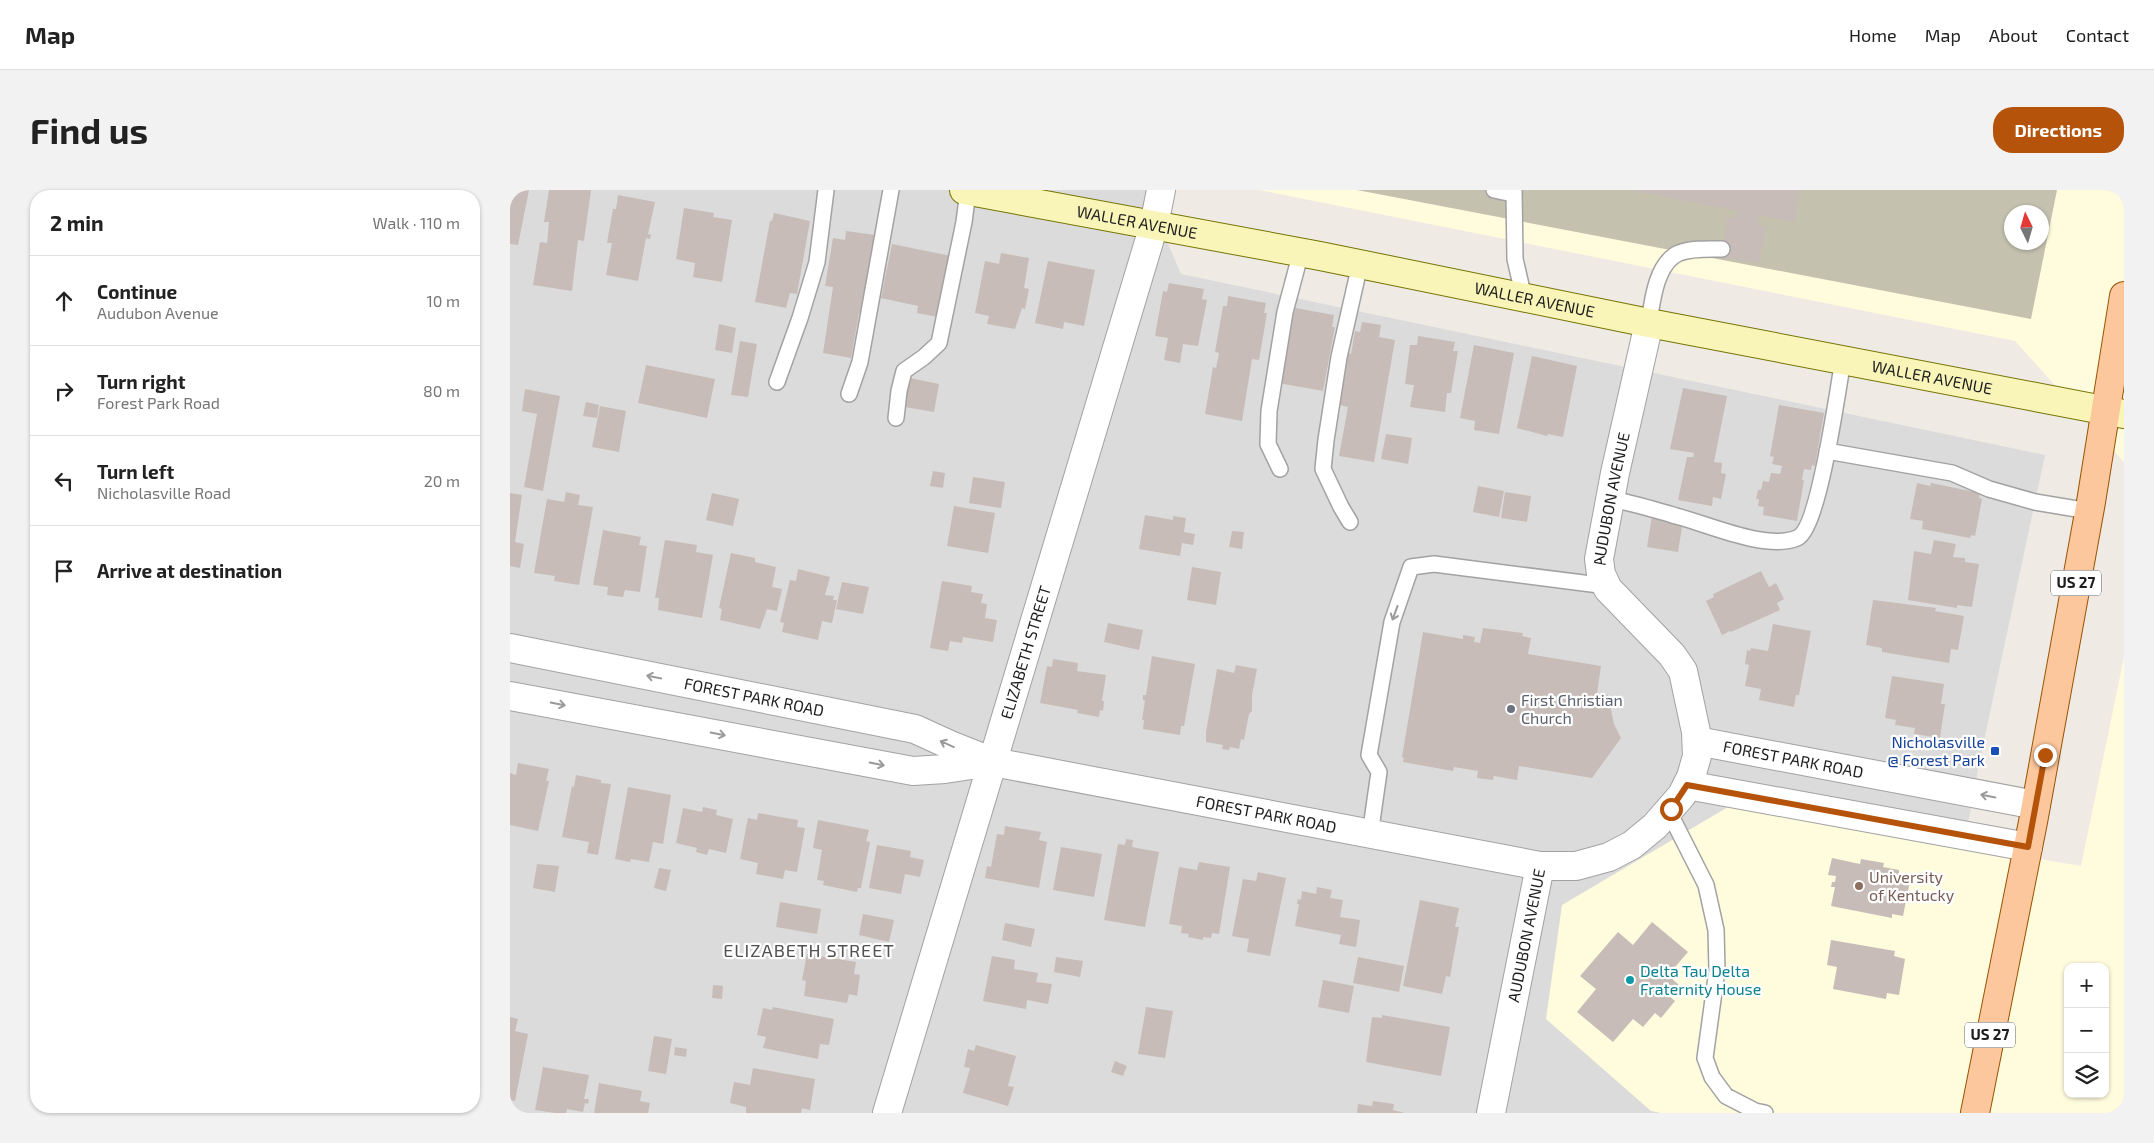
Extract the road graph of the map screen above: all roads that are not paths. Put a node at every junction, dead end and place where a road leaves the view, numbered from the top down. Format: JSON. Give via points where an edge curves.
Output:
{"nodes":[{"id":1,"x":826,"y":190,"type":"edge"},
{"id":2,"x":891,"y":190,"type":"edge"},
{"id":3,"x":966,"y":190,"type":"edge"},
{"id":4,"x":1161,"y":190,"type":"edge"},
{"id":5,"x":1494,"y":190,"type":"edge"},
{"id":6,"x":1514,"y":192,"type":"edge"},
{"id":7,"x":1154,"y":225,"type":"junction"},
{"id":8,"x":1722,"y":249,"type":"dead end"},
{"id":9,"x":1301,"y":252,"type":"junction"},
{"id":10,"x":1360,"y":264,"type":"junction"},
{"id":11,"x":2124,"y":296,"type":"edge"},
{"id":12,"x":1524,"y":298,"type":"junction"},
{"id":13,"x":1649,"y":323,"type":"junction"},
{"id":14,"x":1842,"y":360,"type":"junction"},
{"id":15,"x":777,"y":382,"type":"dead end"},
{"id":16,"x":849,"y":394,"type":"dead end"},
{"id":17,"x":2114,"y":413,"type":"edge"},
{"id":18,"x":896,"y":418,"type":"dead end"},
{"id":19,"x":1827,"y":451,"type":"junction"},
{"id":20,"x":1280,"y":469,"type":"dead end"},
{"id":21,"x":1610,"y":498,"type":"junction"},
{"id":22,"x":2090,"y":511,"type":"junction"},
{"id":23,"x":1350,"y":522,"type":"dead end"},
{"id":24,"x":1607,"y":586,"type":"junction"},
{"id":25,"x":510,"y":648,"type":"edge"},
{"id":26,"x":510,"y":696,"type":"edge"},
{"id":27,"x":1696,"y":741,"type":"junction"},
{"id":28,"x":993,"y":762,"type":"junction"},
{"id":29,"x":1687,"y":785,"type":"junction"},
{"id":30,"x":2036,"y":805,"type":"junction"},
{"id":31,"x":1669,"y":812,"type":"junction"},
{"id":32,"x":1370,"y":835,"type":"junction"},
{"id":33,"x":2028,"y":847,"type":"junction"},
{"id":34,"x":1540,"y":866,"type":"junction"},
{"id":35,"x":1735,"y":1107,"type":"edge"},
{"id":36,"x":887,"y":1113,"type":"edge"},
{"id":37,"x":1491,"y":1113,"type":"edge"},
{"id":38,"x":1765,"y":1113,"type":"edge"},
{"id":39,"x":1975,"y":1113,"type":"edge"}],
"edges":[{"from":1,"to":15,"type":"lane","via":[[817,262]]},
{"from":2,"to":16,"type":"lane","via":[[860,362]]},
{"from":3,"to":7,"type":"main road","name":"WALLER AVENUE"},
{"from":3,"to":18,"type":"lane","via":[[964,222],[939,343],[904,371]]},
{"from":4,"to":7,"type":"street","name":"ELIZABETH STREET"},
{"from":5,"to":6,"type":"lane"},
{"from":6,"to":12,"type":"lane","via":[[1515,259]]},
{"from":7,"to":9,"type":"main road","name":"WALLER AVENUE"},
{"from":7,"to":28,"type":"street","name":"ELIZABETH STREET"},
{"from":8,"to":13,"type":"lane","via":[[1678,253],[1663,268],[1653,294]]},
{"from":9,"to":10,"type":"main road","name":"WALLER AVENUE"},
{"from":9,"to":20,"type":"lane","via":[[1285,312],[1269,411],[1268,444]]},
{"from":10,"to":12,"type":"main road","name":"WALLER AVENUE"},
{"from":10,"to":23,"type":"lane","via":[[1339,357],[1323,469]]},
{"from":11,"to":17,"type":"main road","number":"US 27"},
{"from":12,"to":13,"type":"main road","name":"WALLER AVENUE"},
{"from":13,"to":14,"type":"main road","name":"WALLER AVENUE"},
{"from":13,"to":21,"type":"street","name":"AUDUBON AVENUE"},
{"from":14,"to":17,"type":"main road","name":"WALLER AVENUE"},
{"from":14,"to":19,"type":"lane"},
{"from":17,"to":22,"type":"main road","number":"US 27"},
{"from":19,"to":21,"type":"lane","via":[[1808,527],[1798,538],[1778,541],[1751,539]]},
{"from":19,"to":22,"type":"lane","via":[[1952,473],[1989,489],[2035,502]]},
{"from":21,"to":24,"type":"street","name":"AUDUBON AVENUE","via":[[1599,559]]},
{"from":22,"to":30,"type":"main road","number":"US 27"},
{"from":24,"to":27,"type":"street","name":"AUDUBON AVENUE","via":[[1672,655],[1682,671]]},
{"from":24,"to":32,"type":"lane","one_way":true,"via":[[1434,564],[1411,568],[1392,622],[1369,755],[1378,772]]},
{"from":28,"to":25,"type":"street","name":"FOREST PARK ROAD","one_way":true,"via":[[915,728]]},
{"from":26,"to":28,"type":"street","name":"FOREST PARK ROAD","one_way":true,"via":[[913,771],[945,770]]},
{"from":27,"to":29,"type":"street","name":"AUDUBON AVENUE","via":[[1697,756]]},
{"from":30,"to":27,"type":"street","name":"FOREST PARK ROAD","one_way":true},
{"from":28,"to":32,"type":"street","name":"FOREST PARK ROAD"},
{"from":28,"to":36,"type":"street","name":"ELIZABETH STREET"},
{"from":29,"to":31,"type":"street","name":"AUDUBON AVENUE"},
{"from":29,"to":33,"type":"street"},
{"from":30,"to":33,"type":"main road","number":"US 27"},
{"from":31,"to":34,"type":"street","name":"AUDUBON AVENUE","via":[[1632,845],[1609,858],[1576,866]]},
{"from":31,"to":35,"type":"lane","via":[[1706,886],[1716,930],[1716,970],[1706,1058],[1712,1076]]},
{"from":32,"to":34,"type":"street","name":"FOREST PARK ROAD"},
{"from":33,"to":39,"type":"main road","number":"US 27"},
{"from":34,"to":37,"type":"street","name":"AUDUBON AVENUE"},
{"from":35,"to":38,"type":"lane"}]}
